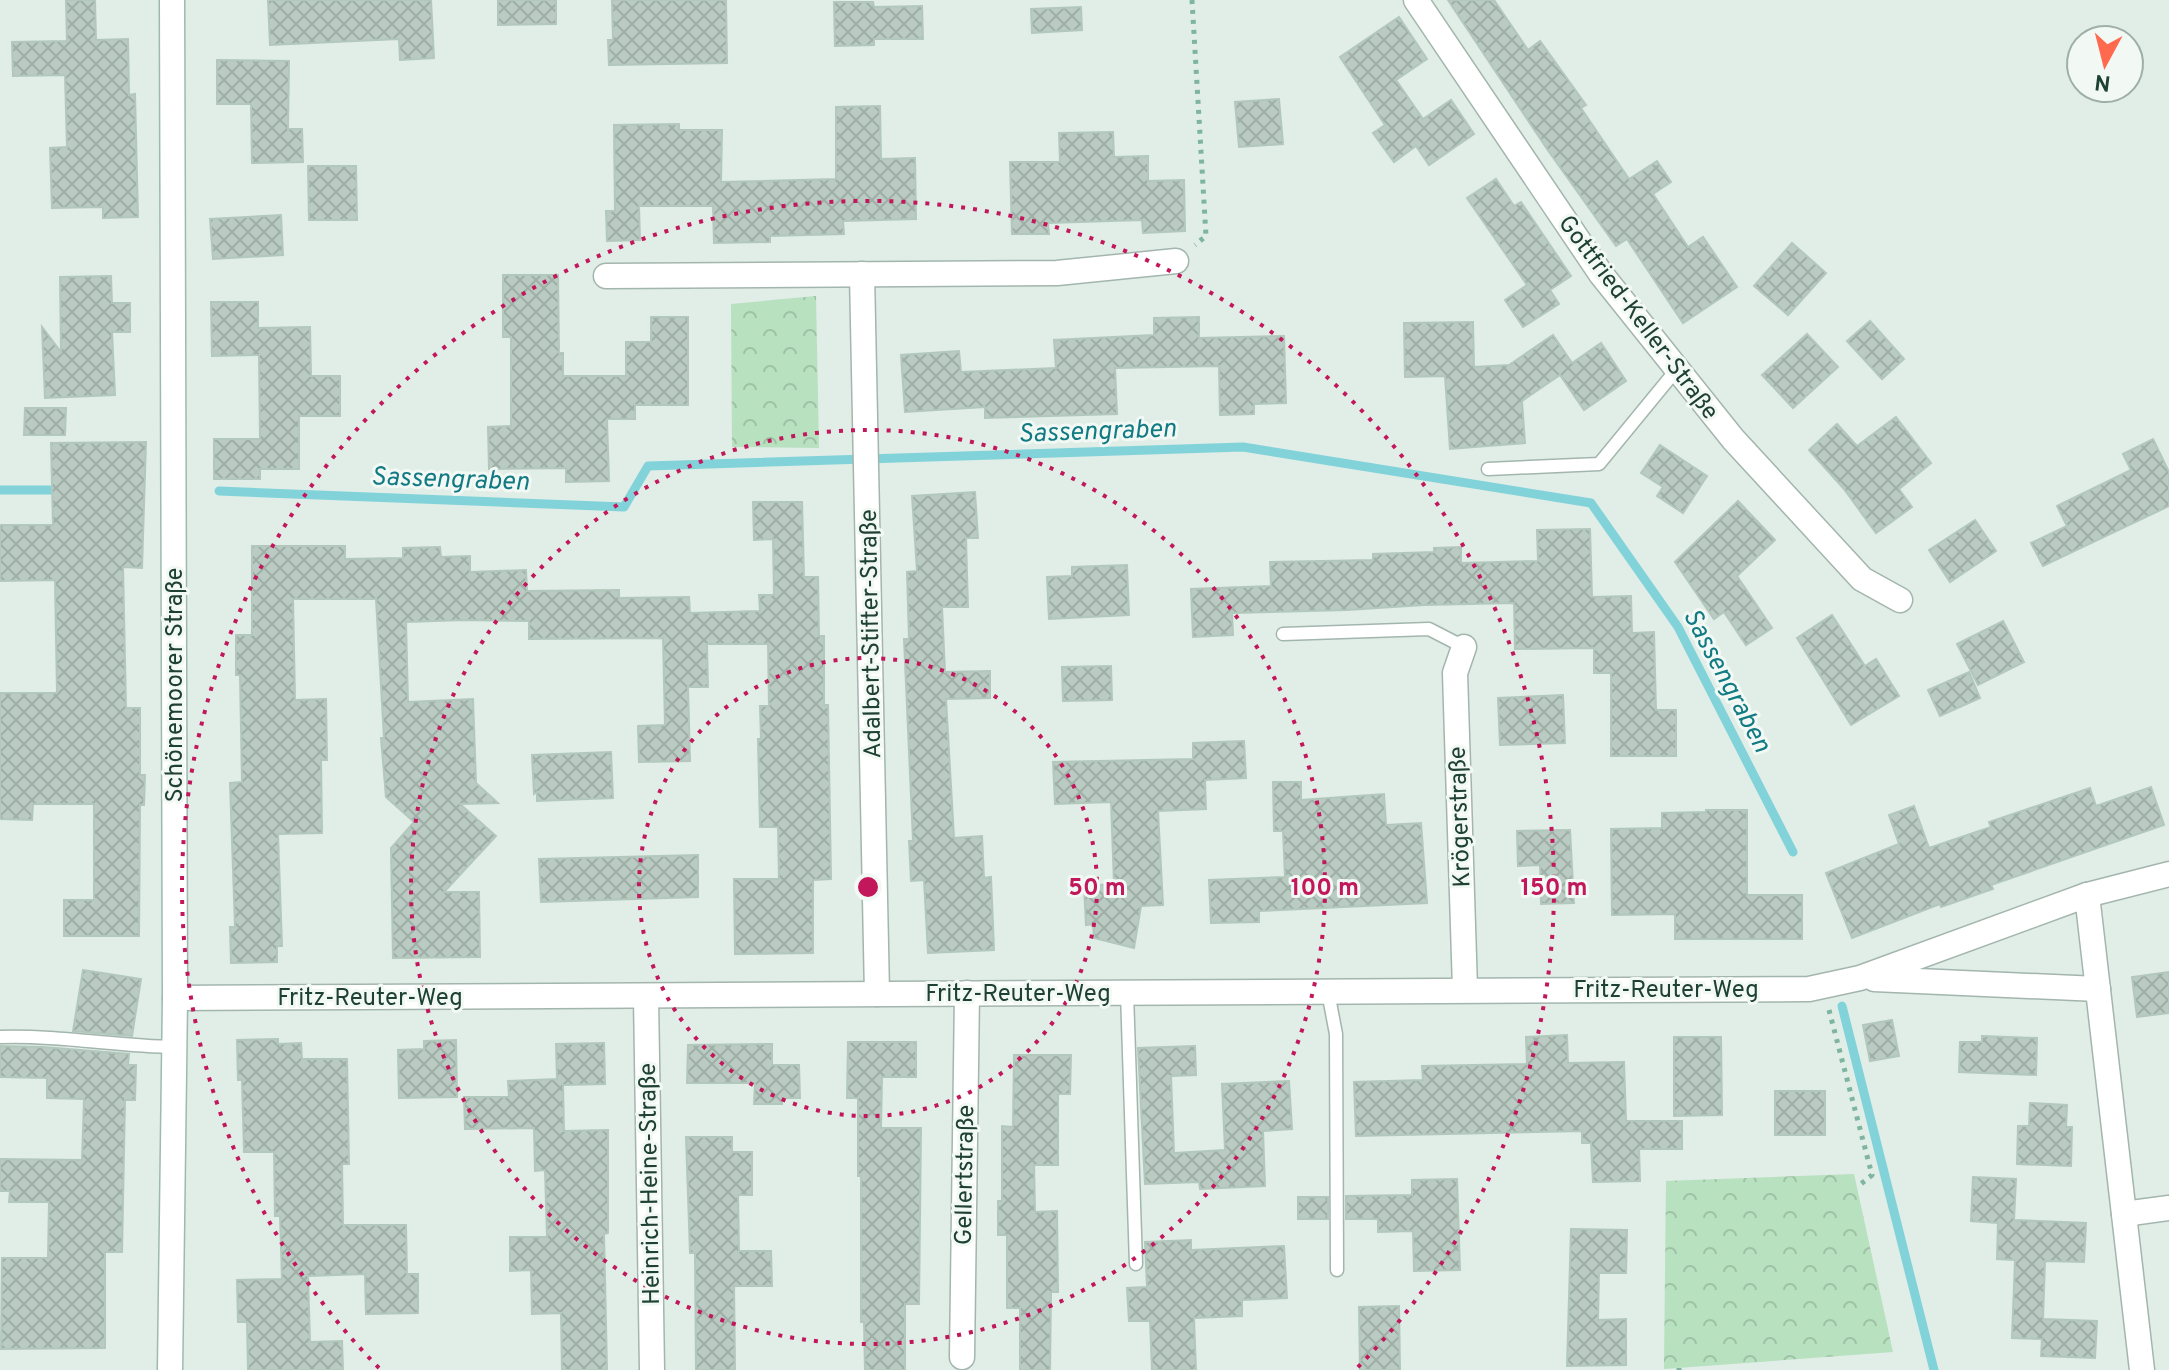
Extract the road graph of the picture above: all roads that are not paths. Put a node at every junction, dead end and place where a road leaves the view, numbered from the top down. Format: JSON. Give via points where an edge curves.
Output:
{"nodes":[{"id":1,"x":172,"y":0,"type":"edge"},
{"id":2,"x":1416,"y":0,"type":"edge"},
{"id":3,"x":1176,"y":261,"type":"road end"},
{"id":4,"x":862,"y":274,"type":"junction"},
{"id":5,"x":606,"y":276,"type":"dead end"},
{"id":6,"x":1677,"y":369,"type":"junction"},
{"id":7,"x":1488,"y":469,"type":"dead end"},
{"id":8,"x":1900,"y":600,"type":"dead end"},
{"id":9,"x":1283,"y":634,"type":"dead end"},
{"id":10,"x":1464,"y":647,"type":"joint"},
{"id":11,"x":2169,"y":874,"type":"edge"},
{"id":12,"x":2087,"y":895,"type":"junction"},
{"id":13,"x":1860,"y":978,"type":"junction"},
{"id":14,"x":1465,"y":989,"type":"junction"},
{"id":15,"x":2098,"y":989,"type":"junction"},
{"id":16,"x":1328,"y":992,"type":"junction"},
{"id":17,"x":967,"y":993,"type":"junction"},
{"id":18,"x":1127,"y":993,"type":"junction"},
{"id":19,"x":877,"y":994,"type":"junction"},
{"id":20,"x":646,"y":997,"type":"junction"},
{"id":21,"x":175,"y":998,"type":"junction"},
{"id":22,"x":0,"y":1037,"type":"edge"},
{"id":23,"x":174,"y":1047,"type":"junction"},
{"id":24,"x":2169,"y":1208,"type":"edge"},
{"id":25,"x":2124,"y":1214,"type":"junction"},
{"id":26,"x":1136,"y":1264,"type":"dead end"},
{"id":27,"x":1337,"y":1270,"type":"dead end"},
{"id":28,"x":962,"y":1357,"type":"dead end"},
{"id":29,"x":170,"y":1370,"type":"edge"},
{"id":30,"x":652,"y":1370,"type":"edge"},
{"id":31,"x":2142,"y":1370,"type":"edge"}],
"edges":[{"from":1,"to":21,"type":"street","name":"Schönemoorer Straße"},
{"from":2,"to":6,"type":"street","name":"Gottfried-Keller-Straße","via":[[1601,274]]},
{"from":3,"to":4,"type":"street","via":[[1057,273]]},
{"from":4,"to":5,"type":"street"},
{"from":4,"to":19,"type":"street","name":"Adalbert-Stifter-Straße"},
{"from":6,"to":7,"type":"lane","via":[[1599,464]]},
{"from":6,"to":8,"type":"street","name":"Gottfried-Keller-Straße","via":[[1733,439],[1862,579]]},
{"from":9,"to":10,"type":"lane","via":[[1429,629]]},
{"from":10,"to":14,"type":"street","name":"Krögerstraße","via":[[1455,673]]},
{"from":11,"to":12,"type":"street"},
{"from":12,"to":13,"type":"street"},
{"from":12,"to":15,"type":"street"},
{"from":13,"to":14,"type":"street","name":"Fritz-Reuter-Weg","via":[[1809,989]]},
{"from":13,"to":15,"type":"street"},
{"from":14,"to":16,"type":"street","name":"Fritz-Reuter-Weg"},
{"from":15,"to":25,"type":"street"},
{"from":16,"to":18,"type":"street","name":"Fritz-Reuter-Weg"},
{"from":16,"to":27,"type":"lane","via":[[1336,1034]]},
{"from":17,"to":18,"type":"street","name":"Fritz-Reuter-Weg"},
{"from":17,"to":19,"type":"street","name":"Fritz-Reuter-Weg"},
{"from":17,"to":28,"type":"street","name":"Gellertstraße"},
{"from":18,"to":26,"type":"lane"},
{"from":19,"to":20,"type":"street","name":"Fritz-Reuter-Weg"},
{"from":20,"to":21,"type":"street","name":"Fritz-Reuter-Weg"},
{"from":20,"to":30,"type":"street","name":"Heinrich-Heine-Straße"},
{"from":21,"to":23,"type":"street","name":"Schönemoorer Straße"},
{"from":22,"to":23,"type":"lane"},
{"from":23,"to":29,"type":"street","name":"Schönemoorer Straße"},
{"from":24,"to":25,"type":"street"},
{"from":25,"to":31,"type":"street"}]}
